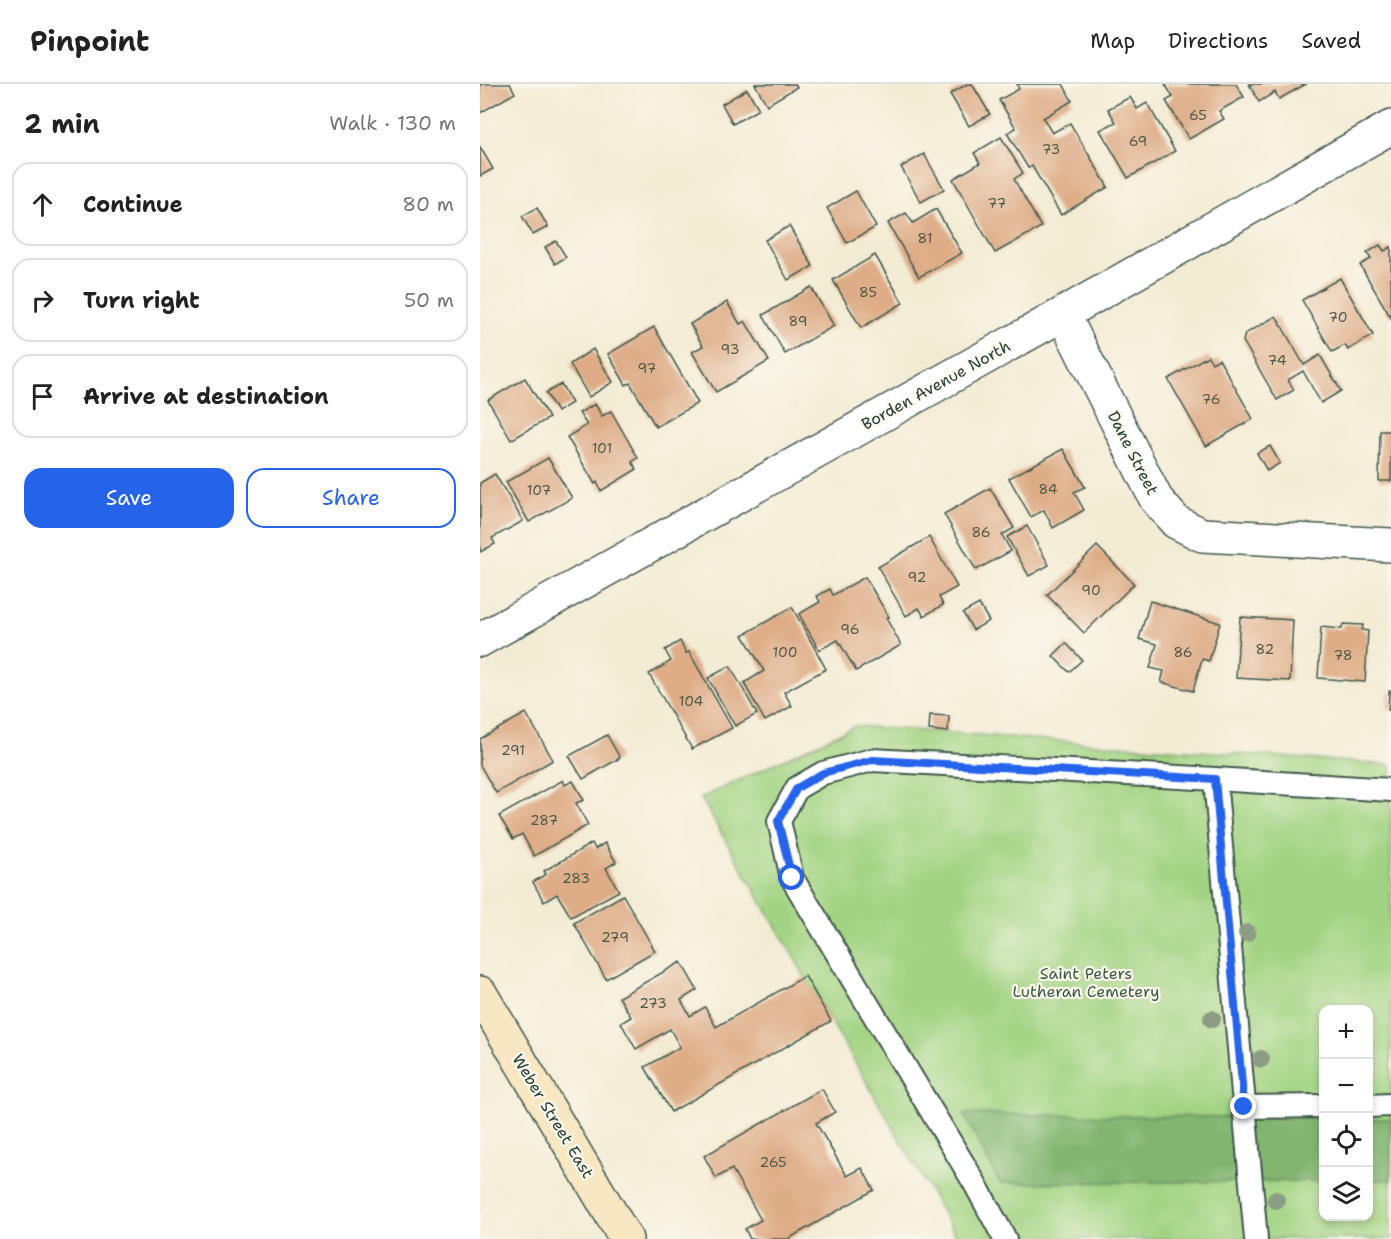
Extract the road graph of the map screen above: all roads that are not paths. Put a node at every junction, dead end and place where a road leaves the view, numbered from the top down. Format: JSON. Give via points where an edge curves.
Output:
{"nodes":[{"id":1,"x":1391,"y":128,"type":"edge"},
{"id":2,"x":1063,"y":314,"type":"junction"},
{"id":3,"x":1391,"y":545,"type":"edge"},
{"id":4,"x":480,"y":640,"type":"edge"},
{"id":5,"x":1215,"y":779,"type":"junction"},
{"id":6,"x":1391,"y":790,"type":"edge"},
{"id":7,"x":482,"y":1000,"type":"edge"},
{"id":8,"x":1391,"y":1105,"type":"edge"},
{"id":9,"x":1319,"y":1106,"type":"edge"},
{"id":10,"x":1373,"y":1106,"type":"edge"},
{"id":11,"x":1244,"y":1107,"type":"junction"},
{"id":12,"x":626,"y":1239,"type":"edge"},
{"id":13,"x":1005,"y":1239,"type":"edge"},
{"id":14,"x":1256,"y":1239,"type":"edge"}],
"edges":[{"from":1,"to":2,"type":"street","name":"Borden Avenue North"},
{"from":2,"to":3,"type":"street","name":"Dane Street","via":[[1156,499],[1176,522],[1203,535]]},
{"from":2,"to":4,"type":"street","name":"Borden Avenue North"},
{"from":5,"to":6,"type":"lane"},
{"from":5,"to":11,"type":"lane"},
{"from":5,"to":13,"type":"lane","via":[[872,760],[823,773],[797,788],[778,821],[792,878]]},
{"from":7,"to":12,"type":"main road","name":"Weber Street East"},
{"from":8,"to":10,"type":"lane"},
{"from":9,"to":11,"type":"lane"},
{"from":11,"to":14,"type":"lane"}]}
